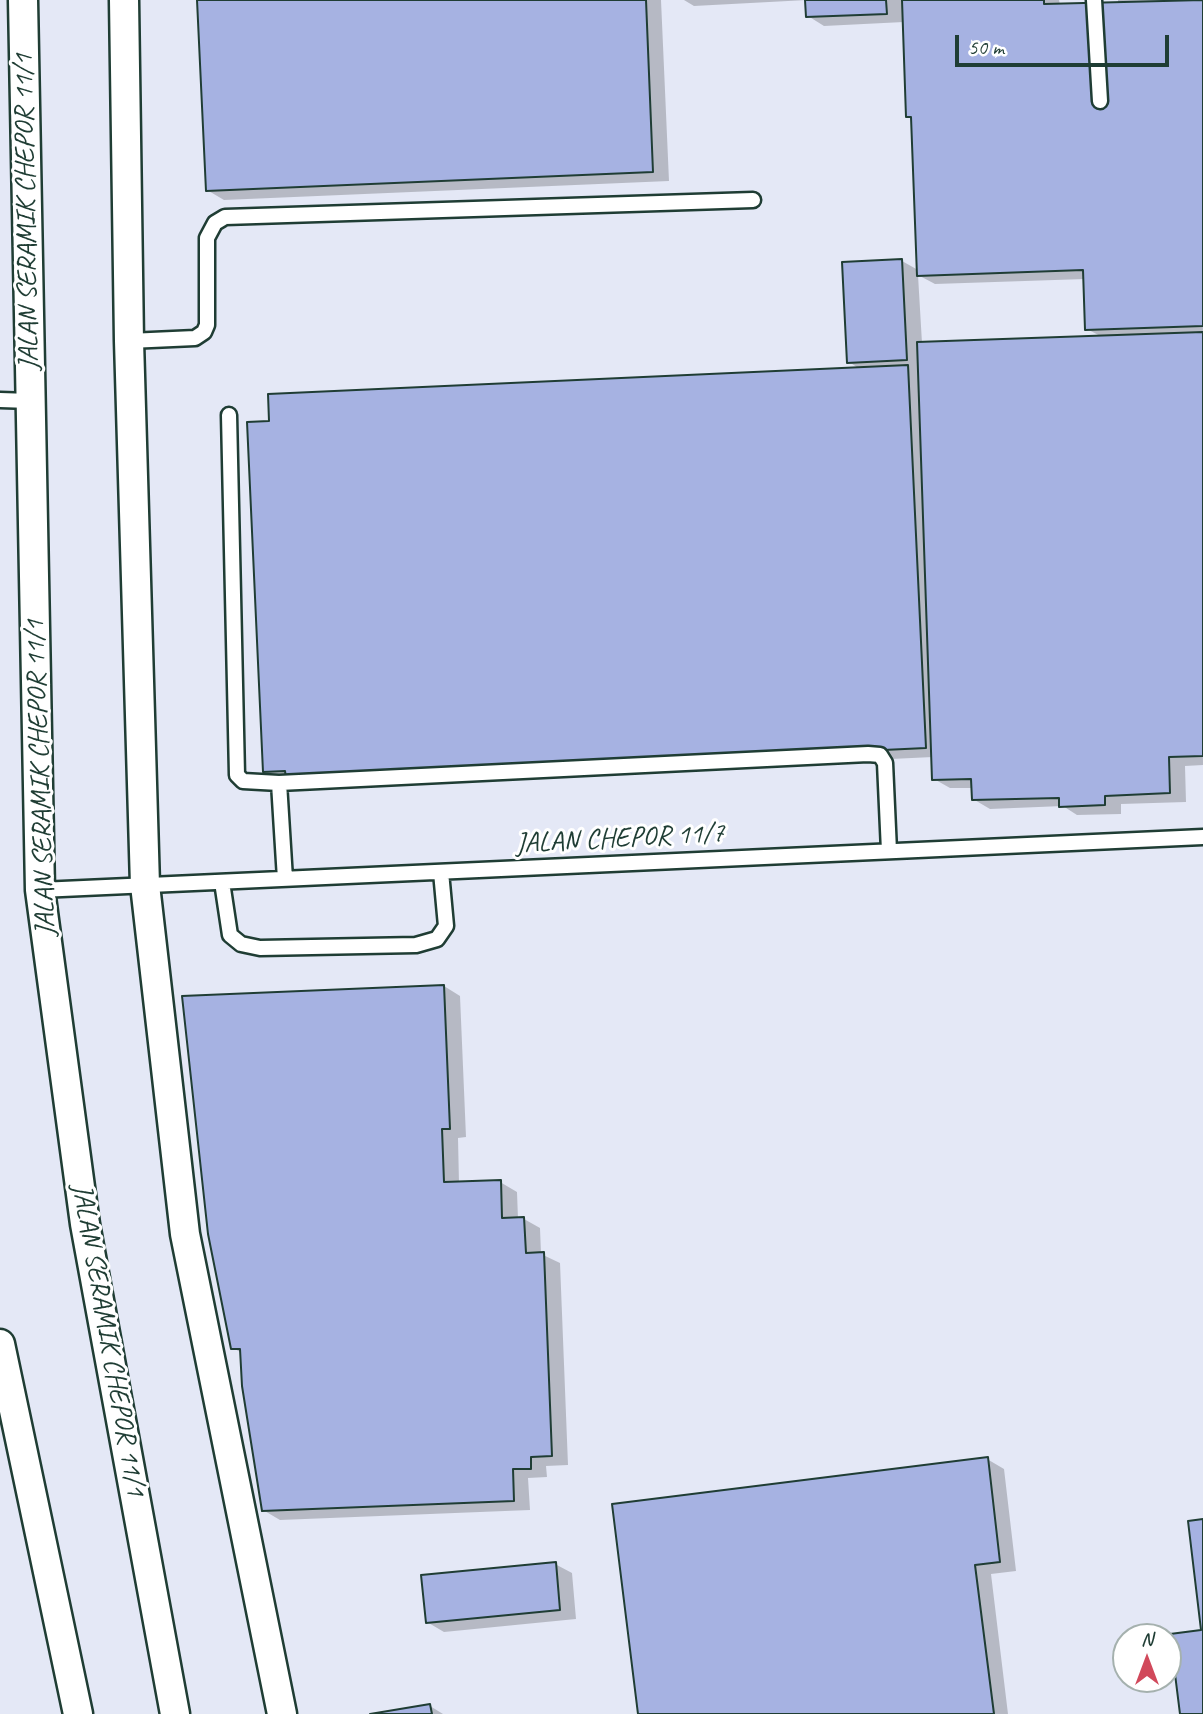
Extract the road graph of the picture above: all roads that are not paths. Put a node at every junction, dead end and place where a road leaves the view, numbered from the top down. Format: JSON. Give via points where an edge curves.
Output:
{"nodes":[{"id":1,"x":23,"y":0,"type":"edge"},
{"id":2,"x":124,"y":0,"type":"edge"},
{"id":3,"x":1094,"y":0,"type":"edge"},
{"id":4,"x":1100,"y":102,"type":"dead end"},
{"id":5,"x":753,"y":200,"type":"dead end"},
{"id":6,"x":130,"y":341,"type":"junction"},
{"id":7,"x":0,"y":400,"type":"edge"},
{"id":8,"x":30,"y":401,"type":"junction"},
{"id":9,"x":229,"y":415,"type":"dead end"},
{"id":10,"x":279,"y":783,"type":"junction"},
{"id":11,"x":1203,"y":837,"type":"edge"},
{"id":12,"x":889,"y":851,"type":"junction"},
{"id":13,"x":441,"y":872,"type":"junction"},
{"id":14,"x":285,"y":879,"type":"junction"},
{"id":15,"x":222,"y":882,"type":"junction"},
{"id":16,"x":145,"y":885,"type":"junction"},
{"id":17,"x":40,"y":890,"type":"junction"},
{"id":18,"x":0,"y":1345,"type":"edge"},
{"id":19,"x":78,"y":1714,"type":"edge"},
{"id":20,"x":175,"y":1714,"type":"edge"},
{"id":21,"x":282,"y":1714,"type":"edge"}],
"edges":[{"from":1,"to":8,"type":"street","name":"JALAN SERAMIK CHEPOR 11/1"},
{"from":2,"to":6,"type":"street"},
{"from":3,"to":4,"type":"lane"},
{"from":5,"to":6,"type":"lane","via":[[225,217],[207,237],[204,332],[195,338]]},
{"from":6,"to":16,"type":"street"},
{"from":7,"to":8,"type":"lane"},
{"from":8,"to":17,"type":"street","name":"JALAN SERAMIK CHEPOR 11/1"},
{"from":9,"to":10,"type":"lane","via":[[237,775],[243,781]]},
{"from":10,"to":12,"type":"lane","via":[[880,755],[885,763]]},
{"from":10,"to":14,"type":"lane"},
{"from":11,"to":12,"type":"lane","name":"JALAN CHEPOR 11/7"},
{"from":12,"to":13,"type":"lane","name":"JALAN CHEPOR 11/7"},
{"from":13,"to":14,"type":"lane","name":"JALAN CHEPOR 11/7"},
{"from":13,"to":15,"type":"lane","via":[[446,926],[437,939],[416,944],[260,948],[241,944],[230,935]]},
{"from":14,"to":15,"type":"lane","name":"JALAN CHEPOR 11/7"},
{"from":15,"to":16,"type":"lane","name":"JALAN CHEPOR 11/7"},
{"from":16,"to":17,"type":"lane","name":"JALAN CHEPOR 11/7"},
{"from":16,"to":21,"type":"street","via":[[185,1234]]},
{"from":17,"to":20,"type":"street","name":"JALAN SERAMIK CHEPOR 11/1","via":[[85,1224]]},
{"from":18,"to":19,"type":"street"}]}
